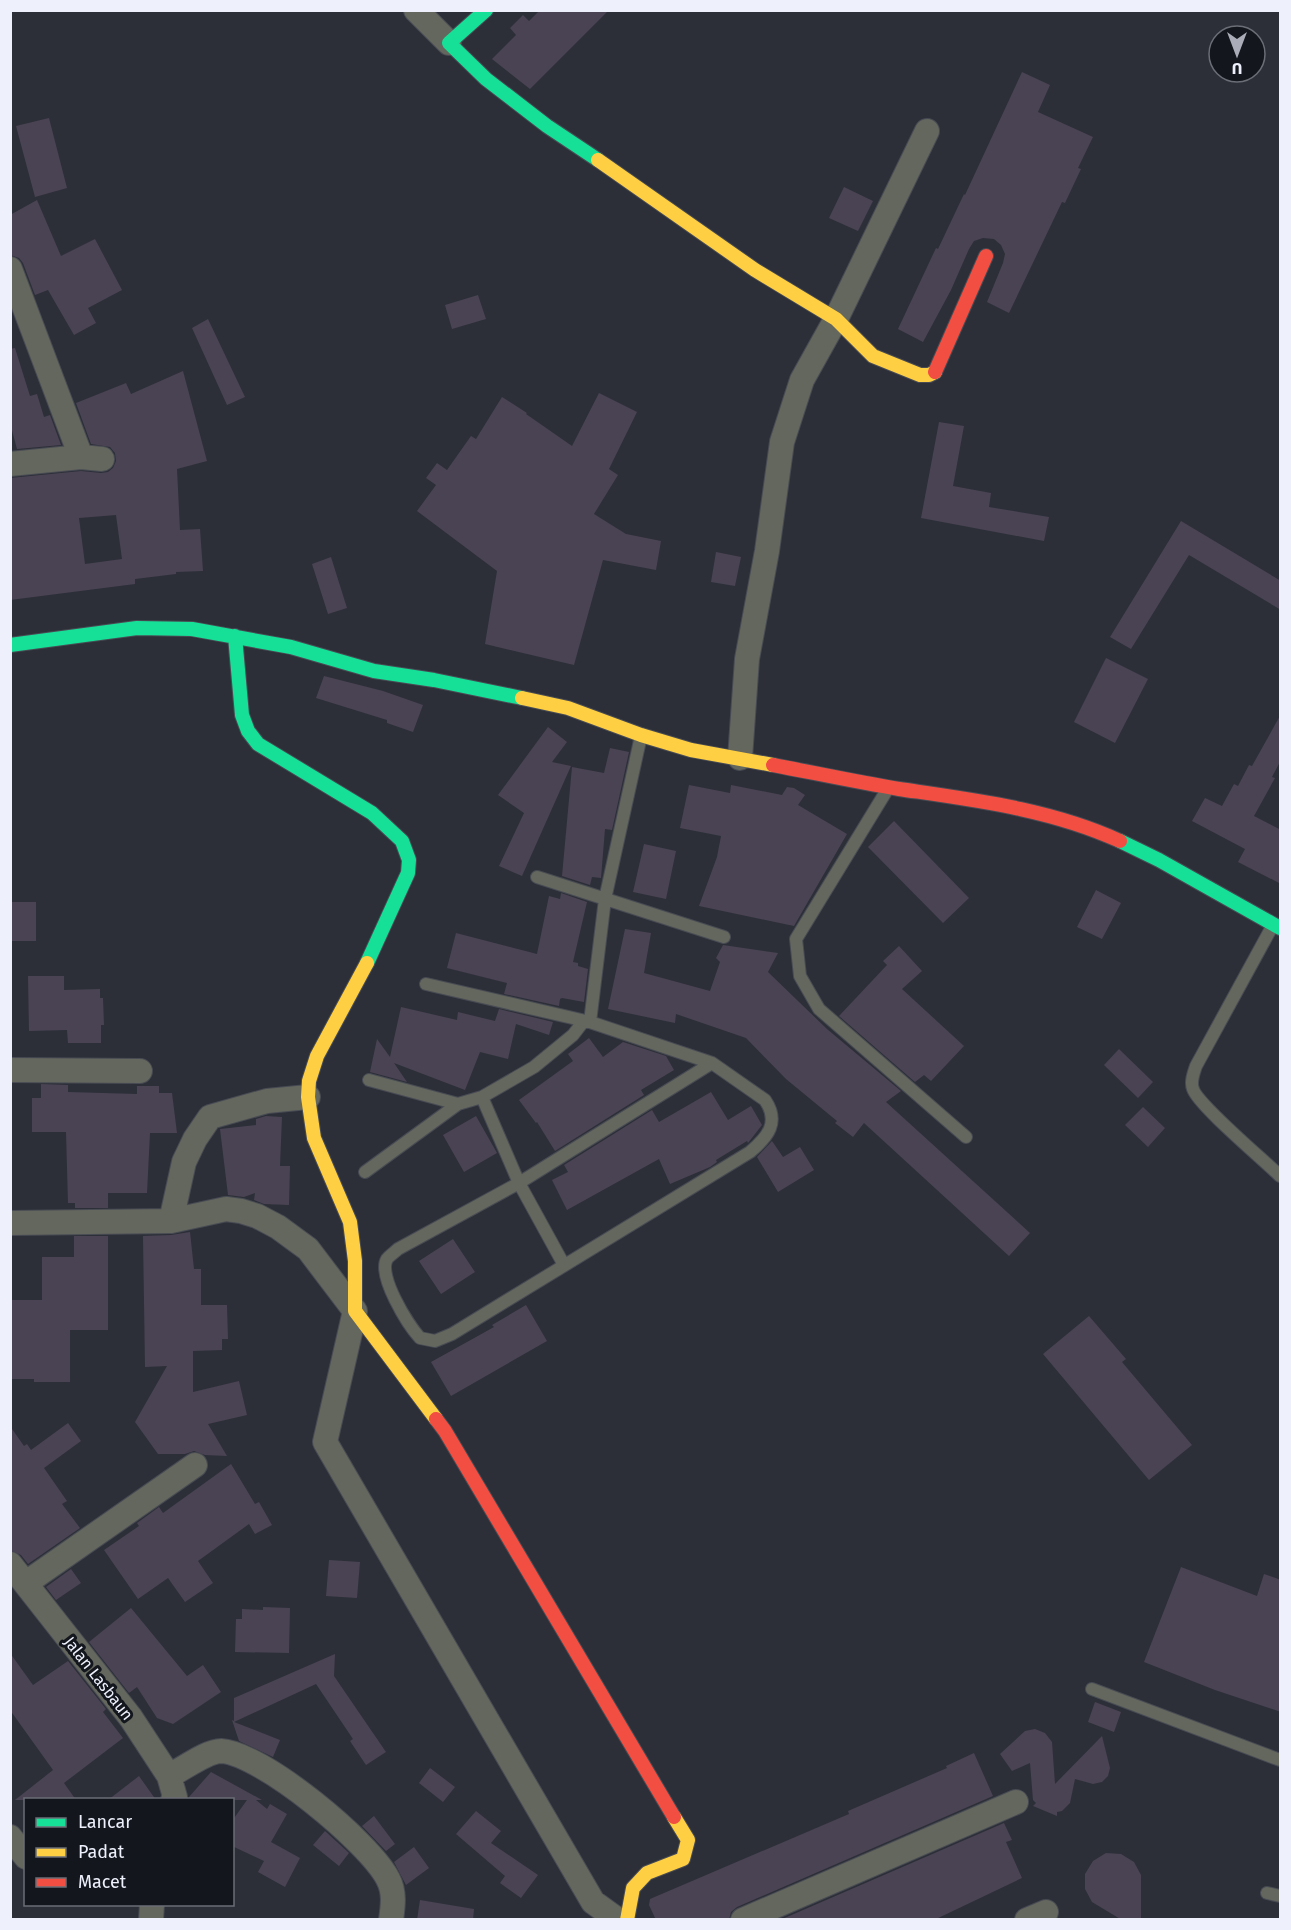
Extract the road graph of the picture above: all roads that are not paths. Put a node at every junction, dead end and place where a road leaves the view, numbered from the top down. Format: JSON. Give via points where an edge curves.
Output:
{"nodes":[{"id":1,"x":416,"y":10,"type":"edge"},
{"id":2,"x":486,"y":10,"type":"edge"},
{"id":3,"x":449,"y":43,"type":"junction"},
{"id":4,"x":927,"y":130,"type":"dead end"},
{"id":5,"x":986,"y":256,"type":"dead end"},
{"id":6,"x":10,"y":269,"type":"edge"},
{"id":7,"x":836,"y":319,"type":"junction"},
{"id":8,"x":10,"y":464,"type":"edge"},
{"id":9,"x":235,"y":636,"type":"junction"},
{"id":10,"x":10,"y":645,"type":"edge"},
{"id":11,"x":641,"y":735,"type":"junction"},
{"id":12,"x":740,"y":758,"type":"junction"},
{"id":13,"x":889,"y":787,"type":"junction"},
{"id":14,"x":537,"y":877,"type":"dead end"},
{"id":15,"x":605,"y":899,"type":"junction"},
{"id":16,"x":1277,"y":926,"type":"edge"},
{"id":17,"x":724,"y":937,"type":"dead end"},
{"id":18,"x":426,"y":984,"type":"dead end"},
{"id":19,"x":590,"y":1022,"type":"junction"},
{"id":20,"x":712,"y":1063,"type":"junction"},
{"id":21,"x":10,"y":1070,"type":"edge"},
{"id":22,"x":140,"y":1071,"type":"dead end"},
{"id":23,"x":369,"y":1080,"type":"dead end"},
{"id":24,"x":308,"y":1097,"type":"junction"},
{"id":25,"x":482,"y":1097,"type":"junction"},
{"id":26,"x":459,"y":1104,"type":"junction"},
{"id":27,"x":966,"y":1137,"type":"dead end"},
{"id":28,"x":365,"y":1172,"type":"dead end"},
{"id":29,"x":1281,"y":1176,"type":"edge"},
{"id":30,"x":519,"y":1183,"type":"junction"},
{"id":31,"x":171,"y":1221,"type":"junction"},
{"id":32,"x":10,"y":1223,"type":"edge"},
{"id":33,"x":564,"y":1265,"type":"junction"},
{"id":34,"x":355,"y":1311,"type":"junction"},
{"id":35,"x":195,"y":1465,"type":"dead end"},
{"id":36,"x":10,"y":1564,"type":"edge"},
{"id":37,"x":26,"y":1583,"type":"junction"},
{"id":38,"x":1092,"y":1689,"type":"dead end"},
{"id":39,"x":1281,"y":1760,"type":"edge"},
{"id":40,"x":169,"y":1776,"type":"junction"},
{"id":41,"x":174,"y":1798,"type":"edge"},
{"id":42,"x":1016,"y":1802,"type":"dead end"},
{"id":43,"x":10,"y":1837,"type":"edge"},
{"id":44,"x":24,"y":1854,"type":"edge"},
{"id":45,"x":1267,"y":1893,"type":"dead end"},
{"id":46,"x":1281,"y":1896,"type":"edge"},
{"id":47,"x":391,"y":1920,"type":"edge"},
{"id":48,"x":618,"y":1920,"type":"edge"},
{"id":49,"x":627,"y":1920,"type":"edge"},
{"id":50,"x":743,"y":1920,"type":"edge"}],
"edges":[{"from":1,"to":3,"type":"street"},
{"from":2,"to":3,"type":"street"},
{"from":3,"to":7,"type":"street","via":[[547,126],[755,270]]},
{"from":4,"to":7,"type":"street"},
{"from":5,"to":7,"type":"street","via":[[940,363],[929,375],[873,356]]},
{"from":6,"to":8,"type":"street","via":[[91,458]]},
{"from":7,"to":12,"type":"street","via":[[802,380],[782,442],[747,659]]},
{"from":9,"to":10,"type":"street","via":[[192,629],[137,628]]},
{"from":9,"to":11,"type":"street","via":[[291,647],[374,671],[568,708]]},
{"from":9,"to":24,"type":"street","via":[[243,715],[258,744],[372,813],[402,841],[409,860],[408,873],[366,967],[317,1056]]},
{"from":11,"to":12,"type":"street","via":[[691,750]]},
{"from":11,"to":15,"type":"lane"},
{"from":12,"to":13,"type":"street"},
{"from":13,"to":16,"type":"street","via":[[1005,805],[1068,821],[1159,860]]},
{"from":13,"to":27,"type":"lane","via":[[796,939],[800,976],[819,1009]]},
{"from":14,"to":15,"type":"lane"},
{"from":15,"to":17,"type":"lane"},
{"from":15,"to":19,"type":"lane"},
{"from":16,"to":29,"type":"lane","via":[[1192,1078],[1193,1089],[1206,1106]]},
{"from":18,"to":19,"type":"lane"},
{"from":19,"to":20,"type":"lane"},
{"from":19,"to":25,"type":"lane","via":[[583,1022],[534,1067]]},
{"from":20,"to":30,"type":"lane"},
{"from":20,"to":33,"type":"lane","via":[[765,1100],[771,1109],[770,1132],[762,1143]]},
{"from":21,"to":22,"type":"street"},
{"from":23,"to":26,"type":"lane"},
{"from":24,"to":31,"type":"street","via":[[267,1101],[210,1117],[184,1162]]},
{"from":24,"to":34,"type":"street","via":[[314,1138],[350,1221]]},
{"from":25,"to":26,"type":"lane"},
{"from":25,"to":30,"type":"lane"},
{"from":26,"to":28,"type":"lane"},
{"from":30,"to":33,"type":"lane"},
{"from":30,"to":33,"type":"lane","via":[[398,1249],[387,1259],[385,1270],[404,1317],[420,1338],[435,1341]]},
{"from":31,"to":32,"type":"street"},
{"from":31,"to":34,"type":"street","via":[[226,1209],[257,1216],[308,1249]]},
{"from":34,"to":48,"type":"street","via":[[325,1442],[593,1902]]},
{"from":34,"to":49,"type":"street","via":[[444,1431],[688,1840],[683,1859],[647,1873],[633,1888]]},
{"from":35,"to":37,"type":"street"},
{"from":36,"to":37,"type":"street","name":"Jalan Lasbaun"},
{"from":37,"to":40,"type":"street","name":"Jalan Lasbaun","via":[[131,1718]]},
{"from":38,"to":39,"type":"lane"},
{"from":40,"to":41,"type":"street","name":"Jalan Lasbaun"},
{"from":40,"to":47,"type":"street","via":[[212,1751],[225,1751],[286,1780],[339,1824],[388,1878],[393,1892]]},
{"from":42,"to":50,"type":"street"},
{"from":43,"to":44,"type":"street"},
{"from":45,"to":46,"type":"lane"}]}
